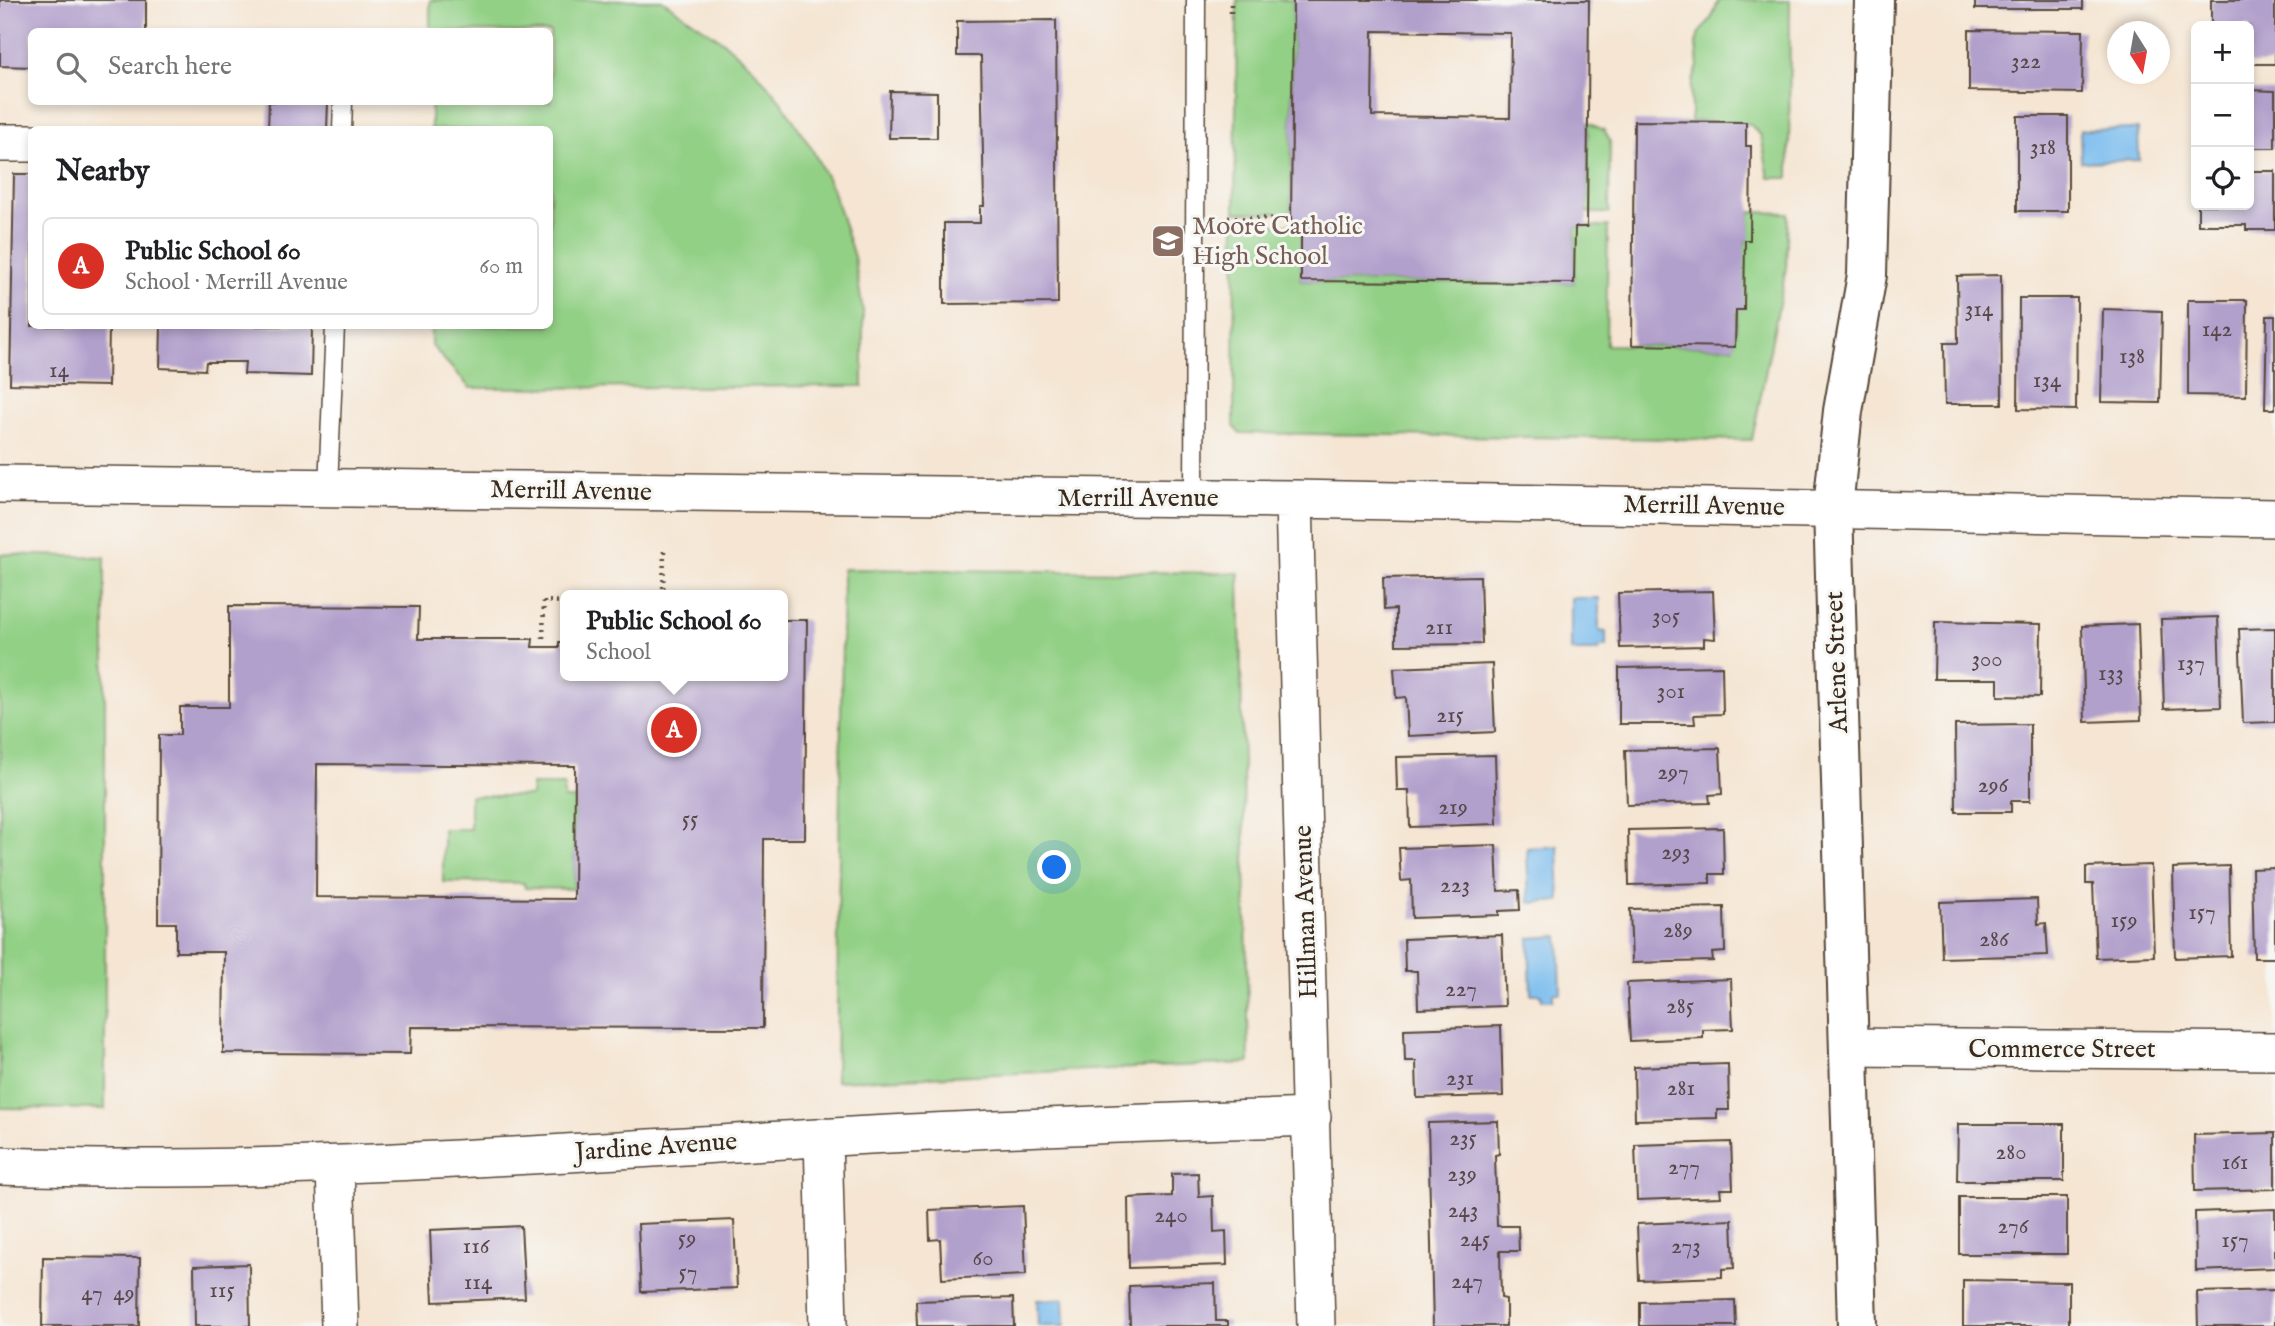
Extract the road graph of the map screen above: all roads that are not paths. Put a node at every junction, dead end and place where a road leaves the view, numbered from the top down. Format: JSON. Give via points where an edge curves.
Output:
{"nodes":[{"id":1,"x":1196,"y":0,"type":"edge"},
{"id":2,"x":1874,"y":0,"type":"edge"},
{"id":3,"x":343,"y":105,"type":"edge"},
{"id":4,"x":342,"y":126,"type":"edge"},
{"id":5,"x":0,"y":144,"type":"edge"},
{"id":6,"x":28,"y":144,"type":"edge"},
{"id":7,"x":335,"y":329,"type":"edge"},
{"id":8,"x":0,"y":484,"type":"edge"},
{"id":9,"x":328,"y":487,"type":"junction"},
{"id":10,"x":1194,"y":498,"type":"junction"},
{"id":11,"x":1294,"y":499,"type":"junction"},
{"id":12,"x":1833,"y":508,"type":"junction"},
{"id":13,"x":2275,"y":518,"type":"edge"},
{"id":14,"x":1850,"y":1047,"type":"junction"},
{"id":15,"x":2275,"y":1051,"type":"edge"},
{"id":16,"x":1312,"y":1117,"type":"junction"},
{"id":17,"x":823,"y":1137,"type":"junction"},
{"id":18,"x":0,"y":1166,"type":"edge"},
{"id":19,"x":335,"y":1166,"type":"junction"},
{"id":20,"x":340,"y":1326,"type":"edge"},
{"id":21,"x":828,"y":1326,"type":"edge"},
{"id":22,"x":1317,"y":1326,"type":"edge"},
{"id":23,"x":1857,"y":1326,"type":"edge"}],
"edges":[{"from":1,"to":10,"type":"lane"},
{"from":2,"to":12,"type":"street","name":"Arlene Street","via":[[1867,275],[1843,411]]},
{"from":3,"to":4,"type":"lane"},
{"from":5,"to":6,"type":"street"},
{"from":7,"to":9,"type":"lane"},
{"from":8,"to":9,"type":"street","name":"Merrill Avenue"},
{"from":9,"to":10,"type":"street","name":"Merrill Avenue"},
{"from":10,"to":11,"type":"street","name":"Merrill Avenue"},
{"from":11,"to":12,"type":"street","name":"Merrill Avenue"},
{"from":11,"to":16,"type":"street","name":"Hillman Avenue"},
{"from":12,"to":13,"type":"street","name":"Merrill Avenue"},
{"from":12,"to":14,"type":"street","name":"Arlene Street"},
{"from":14,"to":15,"type":"street","name":"Commerce Street"},
{"from":14,"to":23,"type":"street","name":"Arlene Street"},
{"from":16,"to":17,"type":"street","name":"Jardine Avenue"},
{"from":16,"to":22,"type":"street","name":"Hillman Avenue"},
{"from":17,"to":19,"type":"street","name":"Jardine Avenue"},
{"from":17,"to":21,"type":"street"},
{"from":18,"to":19,"type":"street","name":"Jardine Avenue","via":[[139,1171]]},
{"from":19,"to":20,"type":"street"}]}
